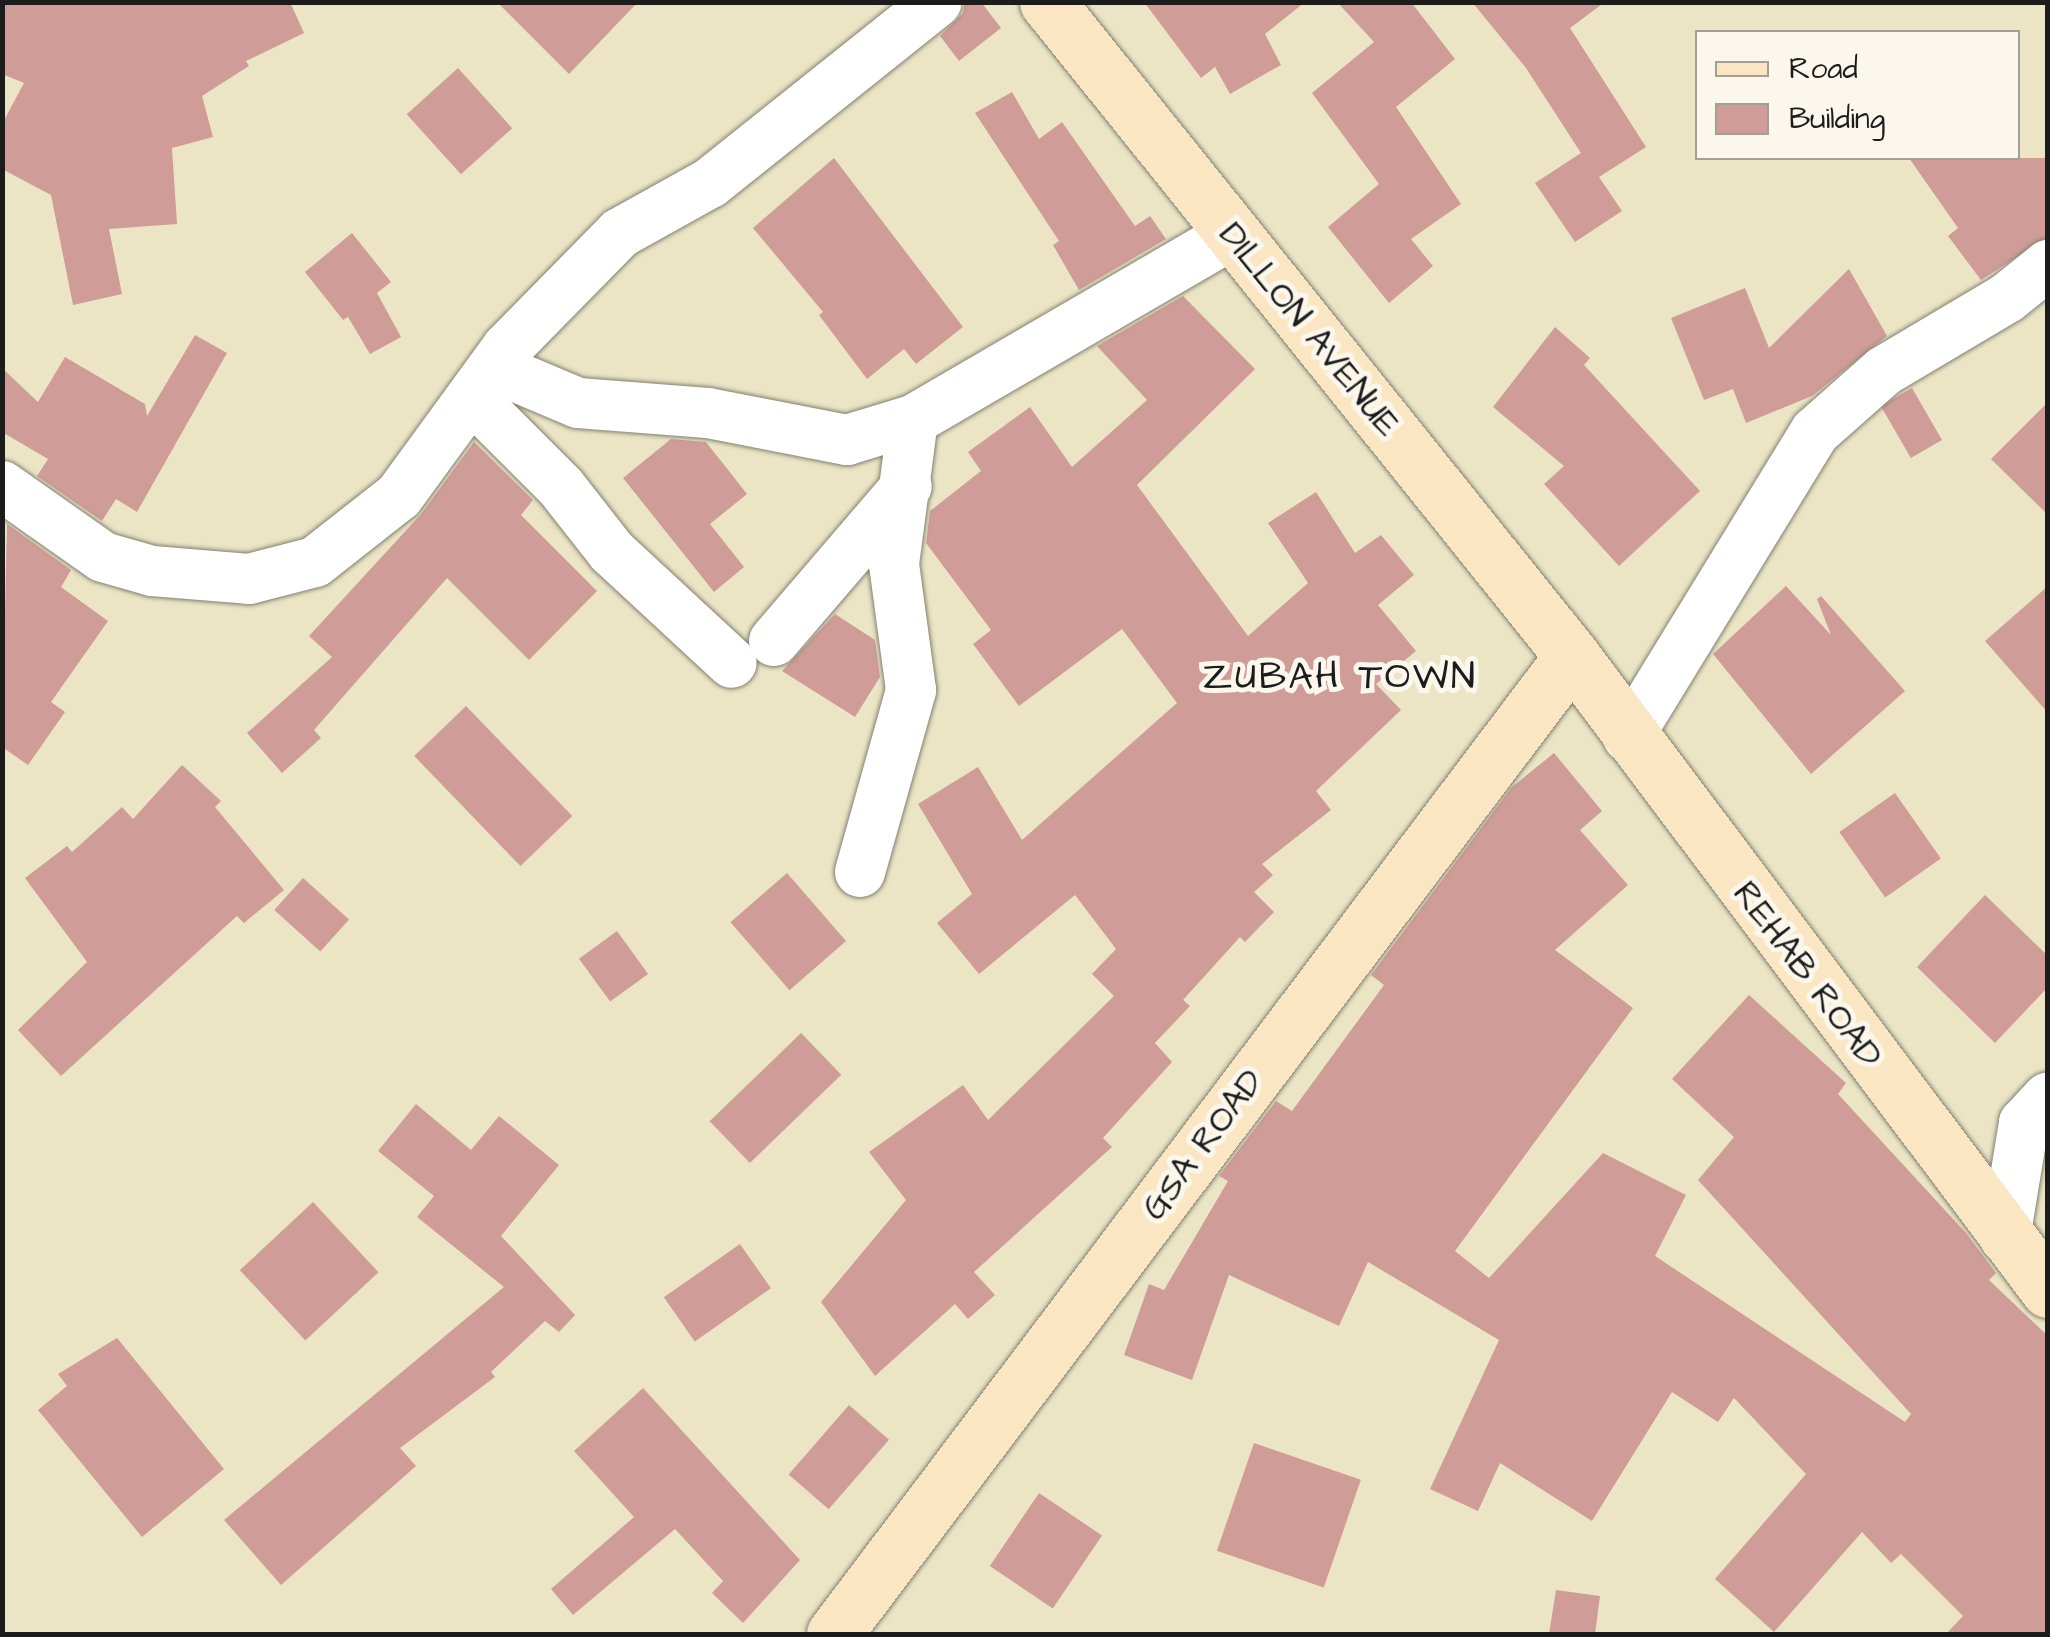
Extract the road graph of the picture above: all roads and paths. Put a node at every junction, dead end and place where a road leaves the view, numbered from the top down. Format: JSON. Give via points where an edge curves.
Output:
{"nodes":[{"id":1,"x":937,"y":2,"type":"edge"},
{"id":2,"x":1054,"y":5,"type":"edge"},
{"id":3,"x":1232,"y":234,"type":"junction"},
{"id":4,"x":2048,"y":265,"type":"edge"},
{"id":5,"x":484,"y":384,"type":"junction"},
{"id":6,"x":913,"y":420,"type":"junction"},
{"id":7,"x":907,"y":485,"type":"junction"},
{"id":8,"x":2,"y":486,"type":"edge"},
{"id":9,"x":1572,"y":656,"type":"junction"},
{"id":10,"x":1628,"y":737,"type":"junction"},
{"id":11,"x":860,"y":872,"type":"dead end"},
{"id":12,"x":2048,"y":1097,"type":"edge"},
{"id":13,"x":2005,"y":1238,"type":"junction"},
{"id":14,"x":2048,"y":1290,"type":"edge"},
{"id":15,"x":834,"y":1634,"type":"edge"}],
"edges":[{"from":1,"to":5,"type":"street","via":[[710,184],[620,232]]},
{"from":2,"to":3,"type":"street","name":"DILLON AVENUE"},
{"from":3,"to":6,"type":"street"},
{"from":3,"to":9,"type":"street","name":"DILLON AVENUE"},
{"from":4,"to":10,"type":"street","via":[[2007,298],[1884,371],[1815,432]]},
{"from":5,"to":6,"type":"street","via":[[578,403],[708,413],[847,440]]},
{"from":5,"to":7,"type":"street","via":[[612,552],[753,652]]},
{"from":5,"to":8,"type":"street","via":[[399,496],[315,562],[249,579],[152,570],[103,557]]},
{"from":6,"to":7,"type":"street"},
{"from":7,"to":11,"type":"street","via":[[894,564],[911,690]]},
{"from":9,"to":10,"type":"street","name":"REHAB ROAD"},
{"from":9,"to":15,"type":"street","name":"GSA ROAD"},
{"from":10,"to":13,"type":"street","name":"REHAB ROAD"},
{"from":12,"to":13,"type":"street","via":[[2024,1123]]},
{"from":13,"to":14,"type":"street","name":"REHAB ROAD"}]}
